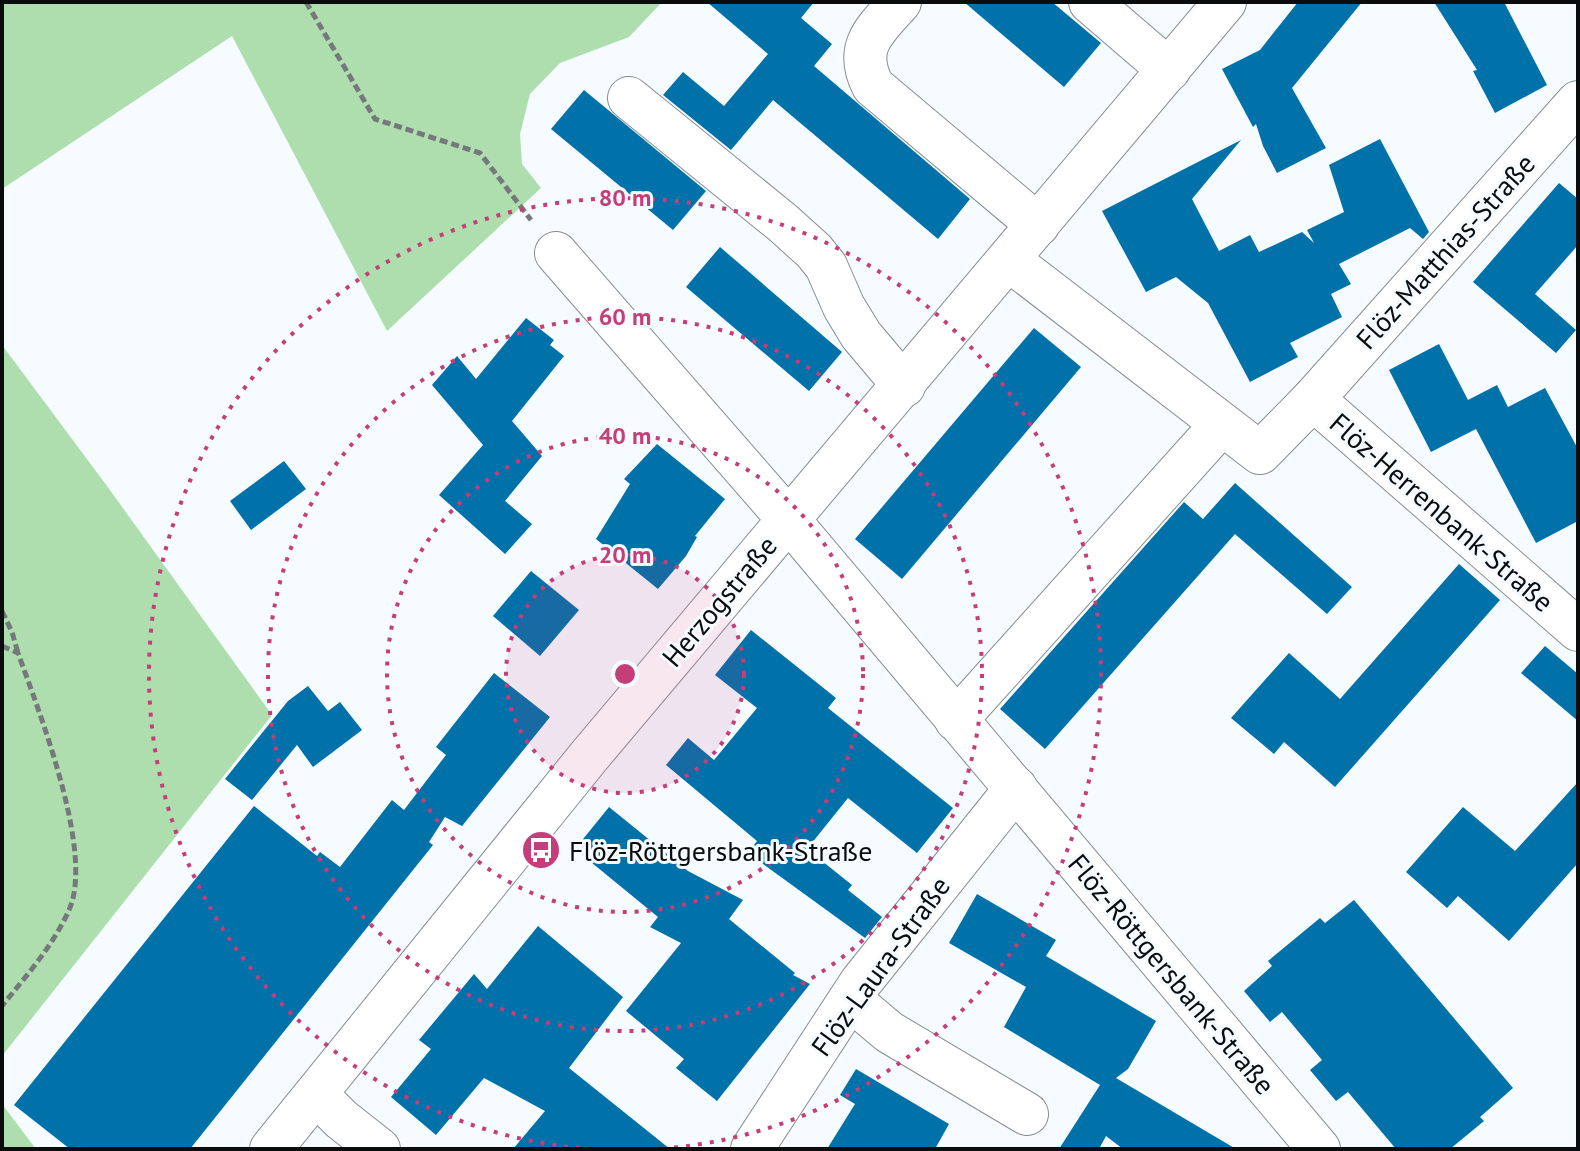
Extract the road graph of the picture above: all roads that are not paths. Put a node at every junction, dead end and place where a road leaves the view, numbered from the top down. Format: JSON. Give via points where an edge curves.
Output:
{"nodes":[{"id":1,"x":900,"y":2,"type":"edge"},
{"id":2,"x":1090,"y":2,"type":"edge"},
{"id":3,"x":1225,"y":2,"type":"edge"},
{"id":4,"x":1169,"y":70,"type":"junction"},
{"id":5,"x":629,"y":98,"type":"dead end"},
{"id":6,"x":1578,"y":102,"type":"edge"},
{"id":7,"x":1038,"y":225,"type":"junction"},
{"id":8,"x":556,"y":253,"type":"road end"},
{"id":9,"x":1009,"y":260,"type":"junction"},
{"id":10,"x":904,"y":386,"type":"junction"},
{"id":11,"x":1313,"y":399,"type":"junction"},
{"id":12,"x":1221,"y":425,"type":"junction"},
{"id":13,"x":788,"y":519,"type":"junction"},
{"id":14,"x":1578,"y":630,"type":"edge"},
{"id":15,"x":956,"y":720,"type":"junction"},
{"id":16,"x":1016,"y":788,"type":"junction"},
{"id":17,"x":850,"y":999,"type":"junction"},
{"id":18,"x":316,"y":1094,"type":"junction"},
{"id":19,"x":1027,"y":1114,"type":"dead end"},
{"id":20,"x":271,"y":1149,"type":"edge"},
{"id":21,"x":379,"y":1149,"type":"edge"},
{"id":22,"x":752,"y":1149,"type":"edge"},
{"id":23,"x":1319,"y":1149,"type":"edge"}],
"edges":[{"from":1,"to":7,"type":"street","via":[[866,45],[866,72],[873,86]]},
{"from":2,"to":4,"type":"street"},
{"from":3,"to":4,"type":"street","name":"Herzogstraße"},
{"from":4,"to":7,"type":"street","name":"Herzogstraße"},
{"from":5,"to":10,"type":"street","via":[[814,251],[861,335]]},
{"from":6,"to":11,"type":"street","name":"Flöz-Matthias-Straße"},
{"from":7,"to":9,"type":"street","name":"Herzogstraße"},
{"from":8,"to":13,"type":"street","name":"Flöz-Röttgersbank-Straße"},
{"from":9,"to":10,"type":"street","name":"Herzogstraße"},
{"from":9,"to":12,"type":"street","name":"Flöz-Herrenbank-Straße"},
{"from":10,"to":13,"type":"street","name":"Herzogstraße"},
{"from":11,"to":12,"type":"street","name":"Flöz-Herrenbank-Straße","via":[[1260,453]]},
{"from":11,"to":14,"type":"street","name":"Flöz-Herrenbank-Straße"},
{"from":12,"to":15,"type":"street"},
{"from":13,"to":15,"type":"street","name":"Flöz-Röttgersbank-Straße"},
{"from":13,"to":18,"type":"street","name":"Herzogstraße"},
{"from":15,"to":16,"type":"street","name":"Flöz-Röttgersbank-Straße"},
{"from":16,"to":17,"type":"street","name":"Flöz-Laura-Straße"},
{"from":16,"to":23,"type":"street","name":"Flöz-Röttgersbank-Straße"},
{"from":17,"to":19,"type":"street","via":[[889,1032]]},
{"from":17,"to":22,"type":"street","name":"Flöz-Laura-Straße"},
{"from":18,"to":20,"type":"street","name":"Herzogstraße"},
{"from":18,"to":21,"type":"street"}]}
